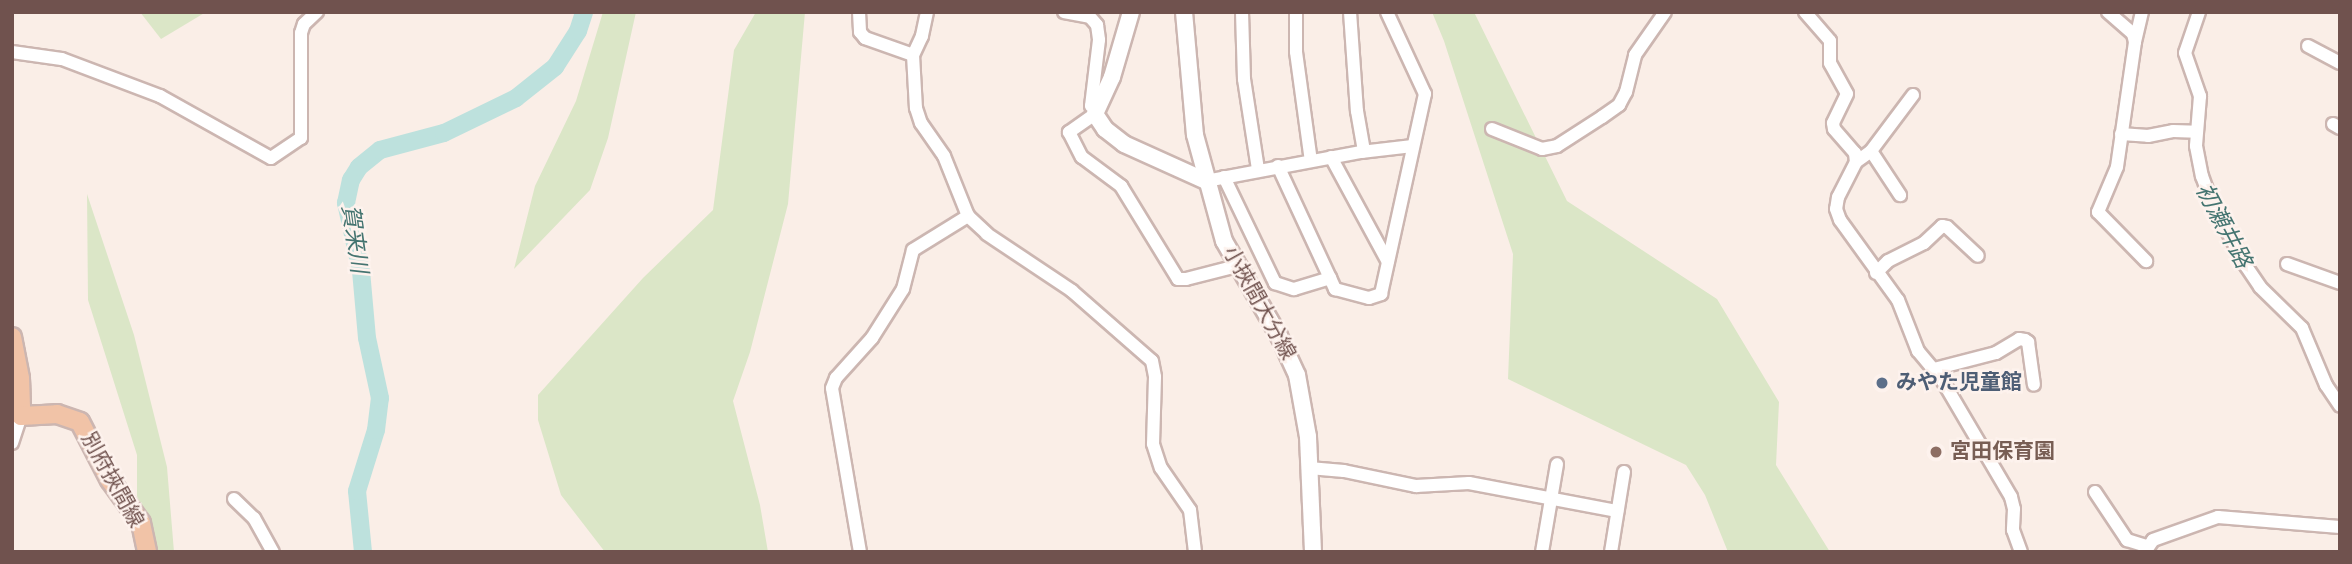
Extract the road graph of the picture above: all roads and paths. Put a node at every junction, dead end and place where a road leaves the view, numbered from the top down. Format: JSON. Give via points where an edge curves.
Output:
{"nodes":[{"id":1,"x":317,"y":12,"type":"edge"},
{"id":2,"x":859,"y":12,"type":"edge"},
{"id":3,"x":927,"y":12,"type":"edge"},
{"id":4,"x":1064,"y":12,"type":"edge"},
{"id":5,"x":1131,"y":12,"type":"edge"},
{"id":6,"x":1184,"y":12,"type":"edge"},
{"id":7,"x":1242,"y":12,"type":"edge"},
{"id":8,"x":1296,"y":12,"type":"edge"},
{"id":9,"x":1350,"y":12,"type":"edge"},
{"id":10,"x":1387,"y":12,"type":"edge"},
{"id":11,"x":1805,"y":12,"type":"edge"},
{"id":12,"x":2108,"y":12,"type":"edge"},
{"id":13,"x":2142,"y":12,"type":"edge"},
{"id":14,"x":2199,"y":12,"type":"edge"},
{"id":15,"x":1659,"y":14,"type":"edge"},
{"id":16,"x":2135,"y":42,"type":"junction"},
{"id":17,"x":2308,"y":46,"type":"dead end"},
{"id":18,"x":12,"y":52,"type":"edge"},
{"id":19,"x":913,"y":55,"type":"junction"},
{"id":20,"x":2340,"y":63,"type":"edge"},
{"id":21,"x":1913,"y":95,"type":"dead end"},
{"id":22,"x":1095,"y":111,"type":"junction"},
{"id":23,"x":1492,"y":129,"type":"dead end"},
{"id":24,"x":2196,"y":132,"type":"junction"},
{"id":25,"x":2121,"y":134,"type":"junction"},
{"id":26,"x":1413,"y":146,"type":"junction"},
{"id":27,"x":1364,"y":151,"type":"junction"},
{"id":28,"x":1871,"y":151,"type":"junction"},
{"id":29,"x":1331,"y":157,"type":"junction"},
{"id":30,"x":1311,"y":161,"type":"junction"},
{"id":31,"x":1856,"y":162,"type":"junction"},
{"id":32,"x":1278,"y":166,"type":"junction"},
{"id":33,"x":1258,"y":169,"type":"junction"},
{"id":34,"x":1224,"y":177,"type":"junction"},
{"id":35,"x":1206,"y":181,"type":"junction"},
{"id":36,"x":1900,"y":195,"type":"dead end"},
{"id":37,"x":968,"y":216,"type":"junction"},
{"id":38,"x":1978,"y":256,"type":"dead end"},
{"id":39,"x":2147,"y":261,"type":"dead end"},
{"id":40,"x":1388,"y":262,"type":"junction"},
{"id":41,"x":2287,"y":264,"type":"dead end"},
{"id":42,"x":1237,"y":266,"type":"junction"},
{"id":43,"x":1876,"y":272,"type":"junction"},
{"id":44,"x":1330,"y":278,"type":"junction"},
{"id":45,"x":2340,"y":283,"type":"edge"},
{"id":46,"x":12,"y":337,"type":"edge"},
{"id":47,"x":1934,"y":369,"type":"junction"},
{"id":48,"x":2034,"y":385,"type":"dead end"},
{"id":49,"x":2340,"y":406,"type":"edge"},
{"id":50,"x":21,"y":416,"type":"junction"},
{"id":51,"x":12,"y":443,"type":"edge"},
{"id":52,"x":1557,"y":464,"type":"dead end"},
{"id":53,"x":1309,"y":468,"type":"junction"},
{"id":54,"x":1624,"y":472,"type":"dead end"},
{"id":55,"x":2095,"y":492,"type":"dead end"},
{"id":56,"x":1550,"y":497,"type":"junction"},
{"id":57,"x":234,"y":499,"type":"dead end"},
{"id":58,"x":1617,"y":511,"type":"junction"},
{"id":59,"x":2340,"y":527,"type":"edge"},
{"id":60,"x":2146,"y":549,"type":"edge"},
{"id":61,"x":147,"y":552,"type":"edge"},
{"id":62,"x":273,"y":552,"type":"edge"},
{"id":63,"x":860,"y":552,"type":"edge"},
{"id":64,"x":1195,"y":552,"type":"edge"},
{"id":65,"x":1313,"y":552,"type":"edge"},
{"id":66,"x":1542,"y":552,"type":"edge"},
{"id":67,"x":1611,"y":552,"type":"edge"},
{"id":68,"x":2021,"y":552,"type":"edge"}],
"edges":[{"from":1,"to":18,"type":"street","via":[[301,33],[302,138],[271,158],[160,96],[62,59]]},
{"from":2,"to":19,"type":"street","via":[[860,32],[865,38]]},
{"from":3,"to":19,"type":"street"},
{"from":4,"to":22,"type":"street","via":[[1090,17],[1097,25],[1091,106]]},
{"from":5,"to":22,"type":"main road","via":[[1112,77]]},
{"from":6,"to":35,"type":"main road","name":"小挾間大分線","via":[[1195,135]]},
{"from":7,"to":33,"type":"street","via":[[1244,79]]},
{"from":8,"to":30,"type":"street","via":[[1296,52]]},
{"from":9,"to":27,"type":"street"},
{"from":10,"to":26,"type":"street","via":[[1425,94]]},
{"from":11,"to":31,"type":"street","via":[[1830,40],[1830,63],[1847,93],[1833,129],[1855,153]]},
{"from":12,"to":16,"type":"street","via":[[2133,34]]},
{"from":13,"to":16,"type":"street"},
{"from":14,"to":24,"type":"street","via":[[2185,53],[2200,96]]},
{"from":15,"to":23,"type":"street","via":[[1635,55],[1619,105],[1602,117],[1557,146],[1542,149]]},
{"from":16,"to":25,"type":"street"},
{"from":17,"to":20,"type":"street"},
{"from":19,"to":37,"type":"street","via":[[921,123],[944,156]]},
{"from":21,"to":28,"type":"street"},
{"from":22,"to":35,"type":"main road","via":[[1105,129],[1124,144]]},
{"from":22,"to":42,"type":"street","via":[[1069,132],[1082,157],[1121,186],[1178,279]]},
{"from":24,"to":25,"type":"street"},
{"from":24,"to":49,"type":"street","via":[[2202,176],[2212,203],[2260,286],[2302,328]]},
{"from":25,"to":39,"type":"street","via":[[2114,174],[2098,212]]},
{"from":26,"to":27,"type":"street"},
{"from":26,"to":40,"type":"street"},
{"from":27,"to":29,"type":"street"},
{"from":28,"to":31,"type":"street"},
{"from":28,"to":36,"type":"street"},
{"from":29,"to":30,"type":"street"},
{"from":29,"to":40,"type":"street"},
{"from":30,"to":32,"type":"street"},
{"from":31,"to":43,"type":"street","via":[[1836,209]]},
{"from":32,"to":33,"type":"street"},
{"from":32,"to":44,"type":"street"},
{"from":33,"to":34,"type":"street"},
{"from":34,"to":35,"type":"street"},
{"from":34,"to":44,"type":"street","via":[[1275,283],[1294,289]]},
{"from":35,"to":42,"type":"main road","name":"小挾間大分線","via":[[1224,241]]},
{"from":37,"to":63,"type":"street","via":[[913,250],[903,289],[832,388]]},
{"from":37,"to":64,"type":"street","via":[[1072,291],[1152,361],[1153,443],[1161,468],[1190,510]]},
{"from":38,"to":43,"type":"street","via":[[1942,226],[1924,243]]},
{"from":40,"to":44,"type":"street","via":[[1381,294],[1369,298],[1335,289]]},
{"from":41,"to":45,"type":"street"},
{"from":42,"to":53,"type":"main road","name":"小挾間大分線","via":[[1297,375]]},
{"from":43,"to":47,"type":"street","via":[[1898,300],[1918,351]]},
{"from":46,"to":50,"type":"main road"},
{"from":47,"to":48,"type":"street","via":[[1996,353],[2019,339],[2028,342]]},
{"from":47,"to":68,"type":"street","via":[[2011,497],[2013,530]]},
{"from":50,"to":51,"type":"street"},
{"from":50,"to":61,"type":"main road","name":"別府挾間線","via":[[57,414],[80,422],[110,480],[141,523]]},
{"from":52,"to":56,"type":"street"},
{"from":53,"to":56,"type":"street","via":[[1416,486],[1456,481]]},
{"from":53,"to":65,"type":"main road","name":"小挾間大分線"},
{"from":54,"to":58,"type":"street"},
{"from":55,"to":60,"type":"street","via":[[2127,540]]},
{"from":56,"to":58,"type":"street"},
{"from":56,"to":66,"type":"street"},
{"from":57,"to":62,"type":"street","via":[[254,518]]},
{"from":58,"to":67,"type":"street"},
{"from":59,"to":60,"type":"street","via":[[2218,517],[2157,538]]}]}
